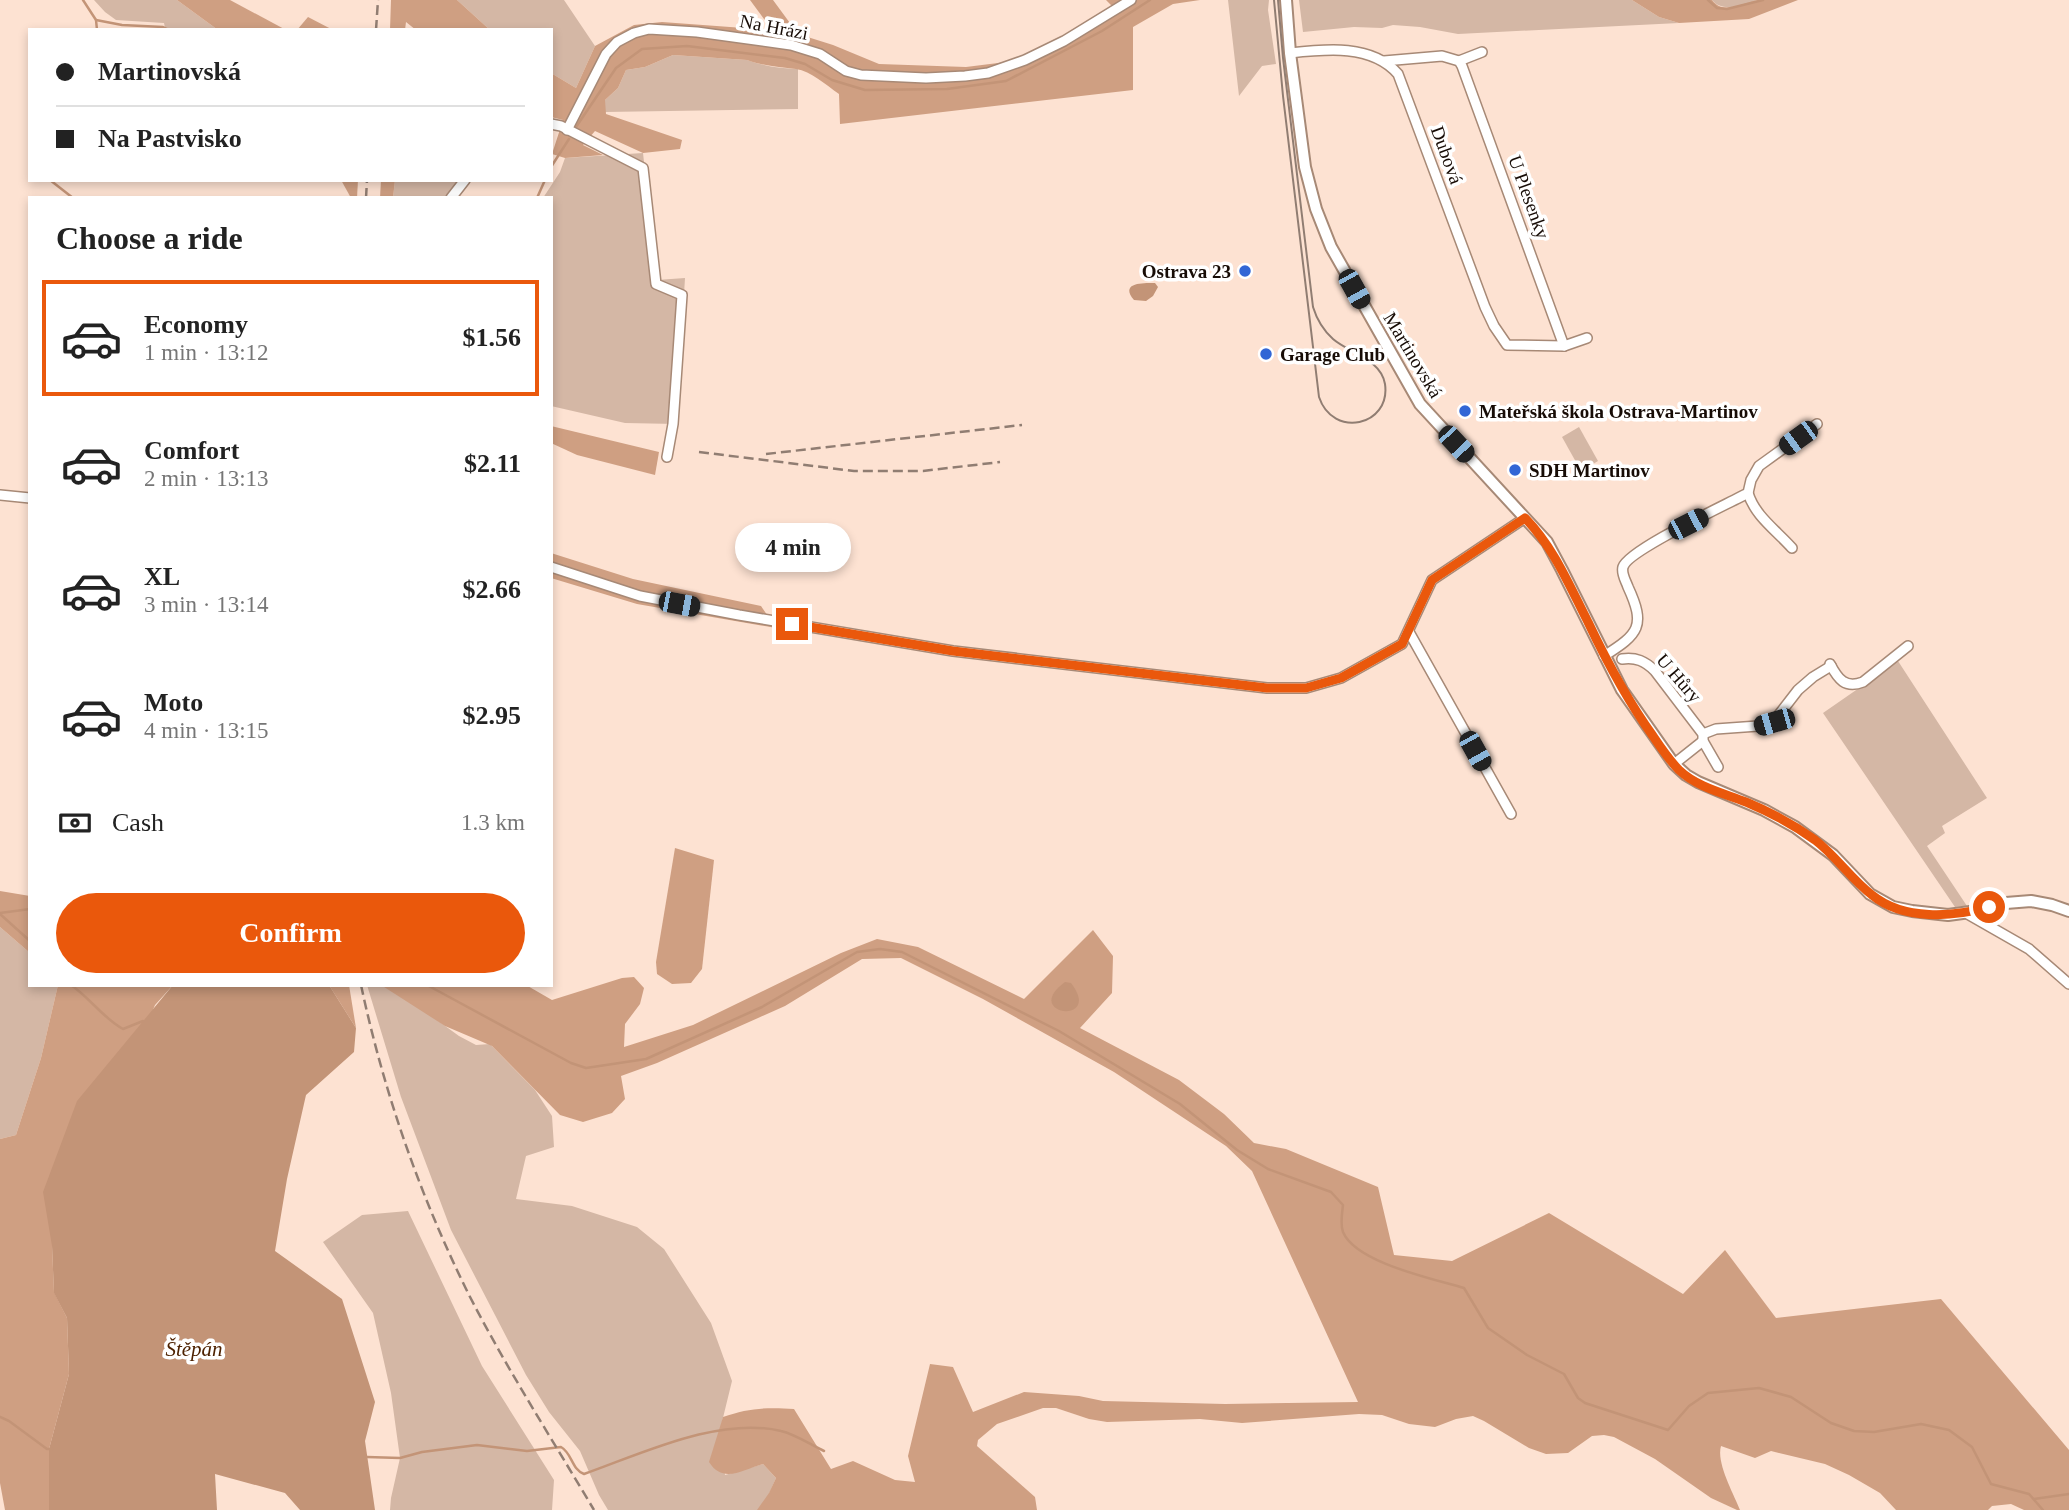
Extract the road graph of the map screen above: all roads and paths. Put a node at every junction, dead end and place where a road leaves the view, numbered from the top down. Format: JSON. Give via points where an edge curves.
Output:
{"nodes":[{"id":1,"x":1131,"y":0,"type":"edge"},
{"id":2,"x":1286,"y":0,"type":"edge"},
{"id":3,"x":1482,"y":52,"type":"dead end"},
{"id":4,"x":1290,"y":53,"type":"junction"},
{"id":5,"x":1383,"y":61,"type":"junction"},
{"id":6,"x":1459,"y":61,"type":"junction"},
{"id":7,"x":553,"y":125,"type":"edge"},
{"id":8,"x":567,"y":130,"type":"junction"},
{"id":9,"x":464,"y":182,"type":"edge"},
{"id":10,"x":453,"y":196,"type":"edge"},
{"id":11,"x":1587,"y":338,"type":"dead end"},
{"id":12,"x":1564,"y":346,"type":"junction"},
{"id":13,"x":1817,"y":424,"type":"dead end"},
{"id":14,"x":667,"y":457,"type":"dead end"},
{"id":15,"x":1748,"y":494,"type":"junction"},
{"id":16,"x":0,"y":495,"type":"edge"},
{"id":17,"x":28,"y":498,"type":"edge"},
{"id":18,"x":1525,"y":518,"type":"junction"},
{"id":19,"x":1792,"y":548,"type":"dead end"},
{"id":20,"x":553,"y":568,"type":"edge"},
{"id":21,"x":1409,"y":632,"type":"junction"},
{"id":22,"x":1908,"y":646,"type":"dead end"},
{"id":23,"x":1617,"y":648,"type":"junction"},
{"id":24,"x":1604,"y":656,"type":"junction"},
{"id":25,"x":1622,"y":659,"type":"junction"},
{"id":26,"x":1610,"y":668,"type":"junction"},
{"id":27,"x":1703,"y":737,"type":"junction"},
{"id":28,"x":1674,"y":764,"type":"junction"},
{"id":29,"x":1718,"y":767,"type":"dead end"},
{"id":30,"x":1511,"y":814,"type":"dead end"},
{"id":31,"x":2069,"y":911,"type":"edge"},
{"id":32,"x":1966,"y":913,"type":"junction"},
{"id":33,"x":2069,"y":984,"type":"edge"}],
"edges":[{"from":1,"to":8,"type":"street","name":"Na Hrázi","via":[[1025,60],[965,76],[861,75],[791,45],[649,29],[617,42],[606,54]]},
{"from":2,"to":4,"type":"street","name":"Martinovská"},
{"from":3,"to":6,"type":"street"},
{"from":4,"to":5,"type":"street","via":[[1336,49]]},
{"from":4,"to":18,"type":"street","name":"Martinovská","via":[[1305,167],[1331,247],[1420,404]]},
{"from":5,"to":6,"type":"street","via":[[1441,56]]},
{"from":5,"to":12,"type":"street","name":"Dubová","via":[[1402,81],[1489,317],[1507,345]]},
{"from":6,"to":12,"type":"street","name":"U Plesenky"},
{"from":7,"to":8,"type":"street"},
{"from":8,"to":14,"type":"street","via":[[643,168],[656,284],[682,295]]},
{"from":9,"to":10,"type":"street"},
{"from":11,"to":12,"type":"street"},
{"from":13,"to":15,"type":"street","via":[[1759,466]]},
{"from":15,"to":19,"type":"street","via":[[1760,516]]},
{"from":15,"to":23,"type":"street","via":[[1628,559],[1623,575],[1639,620],[1636,632]]},
{"from":16,"to":17,"type":"street"},
{"from":18,"to":21,"type":"street","via":[[1432,580]]},
{"from":18,"to":24,"type":"street","name":"Martinovská","via":[[1554,555]]},
{"from":20,"to":21,"type":"street","via":[[640,596],[739,615],[953,651],[1267,688],[1306,688],[1341,678],[1402,644]]},
{"from":21,"to":30,"type":"street"},
{"from":22,"to":27,"type":"street","via":[[1857,684],[1840,680],[1831,665],[1798,690],[1774,722],[1716,729]]},
{"from":23,"to":24,"type":"street"},
{"from":23,"to":25,"type":"street"},
{"from":24,"to":26,"type":"street","name":"Martinovská"},
{"from":25,"to":26,"type":"street"},
{"from":25,"to":27,"type":"street","name":"U Hůry","via":[[1646,662]]},
{"from":26,"to":28,"type":"street","name":"Martinovská"},
{"from":27,"to":28,"type":"street"},
{"from":27,"to":29,"type":"street","name":"U Hůry"},
{"from":28,"to":32,"type":"street","name":"Martinovská","via":[[1698,782],[1794,827],[1833,855],[1885,904],[1912,911]]},
{"from":31,"to":32,"type":"street","name":"Martinovská","via":[[2025,901]]},
{"from":32,"to":33,"type":"street","via":[[2029,949]]}]}
